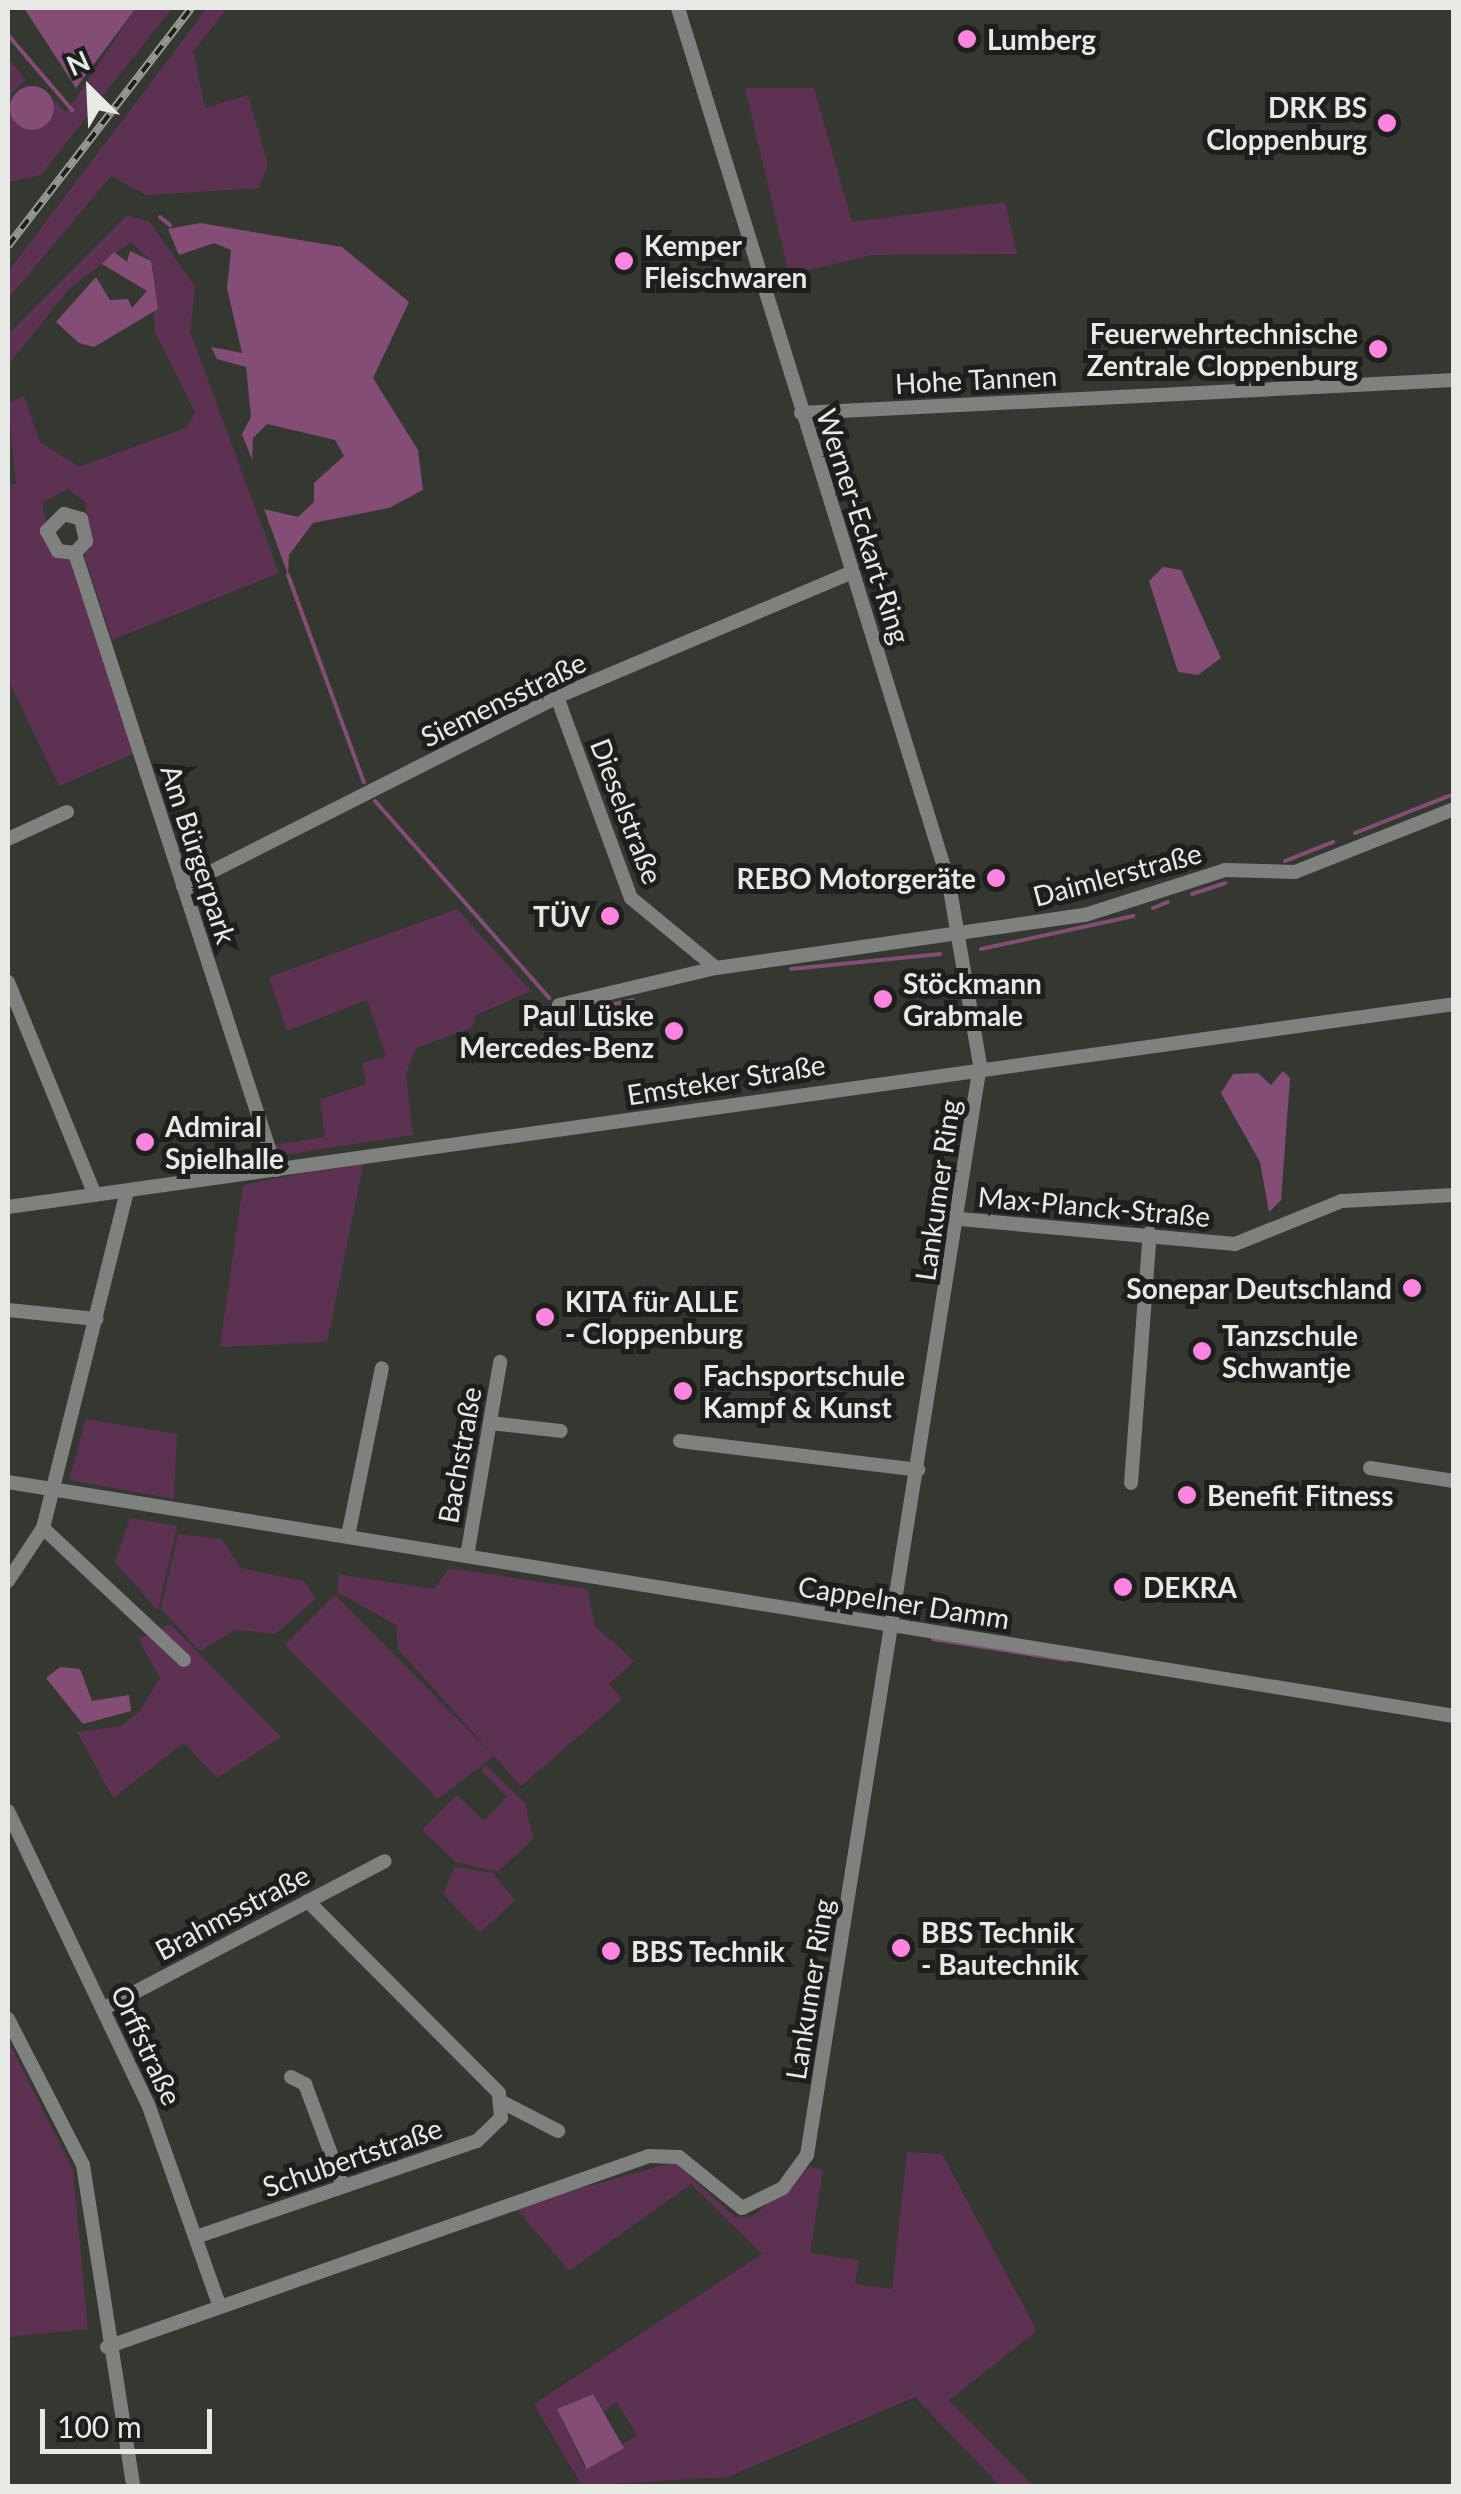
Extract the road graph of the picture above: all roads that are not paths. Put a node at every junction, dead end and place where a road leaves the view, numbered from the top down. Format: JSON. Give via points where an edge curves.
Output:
{"nodes":[{"id":1,"x":678,"y":8,"type":"edge"},
{"id":2,"x":1454,"y":380,"type":"edge"},
{"id":3,"x":802,"y":413,"type":"junction"},
{"id":4,"x":75,"y":553,"type":"dead end"},
{"id":5,"x":852,"y":572,"type":"junction"},
{"id":6,"x":557,"y":698,"type":"junction"},
{"id":7,"x":1454,"y":809,"type":"edge"},
{"id":8,"x":67,"y":812,"type":"dead end"},
{"id":9,"x":8,"y":839,"type":"edge"},
{"id":10,"x":183,"y":886,"type":"junction"},
{"id":11,"x":962,"y":936,"type":"junction"},
{"id":12,"x":716,"y":968,"type":"junction"},
{"id":13,"x":8,"y":982,"type":"edge"},
{"id":14,"x":1454,"y":1004,"type":"edge"},
{"id":15,"x":559,"y":1005,"type":"dead end"},
{"id":16,"x":980,"y":1065,"type":"junction"},
{"id":17,"x":276,"y":1170,"type":"junction"},
{"id":18,"x":127,"y":1191,"type":"junction"},
{"id":19,"x":1454,"y":1194,"type":"edge"},
{"id":20,"x":95,"y":1195,"type":"junction"},
{"id":21,"x":8,"y":1206,"type":"edge"},
{"id":22,"x":960,"y":1219,"type":"junction"},
{"id":23,"x":1150,"y":1234,"type":"junction"},
{"id":24,"x":8,"y":1310,"type":"edge"},
{"id":25,"x":97,"y":1319,"type":"junction"},
{"id":26,"x":500,"y":1362,"type":"dead end"},
{"id":27,"x":382,"y":1368,"type":"dead end"},
{"id":28,"x":490,"y":1422,"type":"junction"},
{"id":29,"x":560,"y":1431,"type":"dead end"},
{"id":30,"x":680,"y":1441,"type":"dead end"},
{"id":31,"x":1370,"y":1468,"type":"dead end"},
{"id":32,"x":918,"y":1470,"type":"junction"},
{"id":33,"x":1454,"y":1481,"type":"edge"},
{"id":34,"x":8,"y":1482,"type":"edge"},
{"id":35,"x":1131,"y":1483,"type":"dead end"},
{"id":36,"x":54,"y":1489,"type":"junction"},
{"id":37,"x":43,"y":1528,"type":"junction"},
{"id":38,"x":348,"y":1536,"type":"junction"},
{"id":39,"x":467,"y":1556,"type":"junction"},
{"id":40,"x":8,"y":1582,"type":"edge"},
{"id":41,"x":893,"y":1626,"type":"junction"},
{"id":42,"x":184,"y":1660,"type":"dead end"},
{"id":43,"x":1454,"y":1716,"type":"edge"},
{"id":44,"x":8,"y":1812,"type":"edge"},
{"id":45,"x":385,"y":1860,"type":"dead end"},
{"id":46,"x":308,"y":1901,"type":"junction"},
{"id":47,"x":103,"y":2009,"type":"junction"},
{"id":48,"x":8,"y":2019,"type":"edge"},
{"id":49,"x":292,"y":2077,"type":"dead end"},
{"id":50,"x":504,"y":2103,"type":"junction"},
{"id":51,"x":558,"y":2131,"type":"dead end"},
{"id":52,"x":344,"y":2186,"type":"junction"},
{"id":53,"x":196,"y":2238,"type":"junction"},
{"id":54,"x":220,"y":2308,"type":"junction"},
{"id":55,"x":107,"y":2347,"type":"junction"},
{"id":56,"x":133,"y":2486,"type":"edge"}],
"edges":[{"from":1,"to":3,"type":"street","name":"Werner-Eckart-Ring"},
{"from":2,"to":3,"type":"street","name":"Hohe Tannen"},
{"from":3,"to":5,"type":"street","name":"Werner-Eckart-Ring"},
{"from":4,"to":10,"type":"street","name":"Am Bürgerpark"},
{"from":5,"to":6,"type":"street","name":"Siemensstraße"},
{"from":5,"to":11,"type":"street","name":"Werner-Eckart-Ring"},
{"from":6,"to":10,"type":"street","name":"Siemensstraße"},
{"from":6,"to":12,"type":"street","name":"Dieselstraße","via":[[631,898]]},
{"from":7,"to":11,"type":"street","name":"Daimlerstraße","via":[[1294,872],[1224,870],[1085,915]]},
{"from":8,"to":9,"type":"street"},
{"from":10,"to":17,"type":"street","name":"Am Bürgerpark"},
{"from":11,"to":12,"type":"street"},
{"from":11,"to":16,"type":"street","name":"Werner-Eckart-Ring"},
{"from":12,"to":15,"type":"street"},
{"from":13,"to":20,"type":"street"},
{"from":14,"to":16,"type":"street","name":"Emsteker Straße"},
{"from":16,"to":17,"type":"street","name":"Emsteker Straße"},
{"from":16,"to":22,"type":"street","name":"Lankumer Ring"},
{"from":17,"to":18,"type":"street","name":"Emsteker Straße"},
{"from":18,"to":20,"type":"street","name":"Emsteker Straße"},
{"from":18,"to":25,"type":"street"},
{"from":19,"to":23,"type":"street","name":"Max-Planck-Straße","via":[[1333,1203],[1235,1244]]},
{"from":20,"to":21,"type":"street","name":"Emsteker Straße"},
{"from":22,"to":23,"type":"street","name":"Max-Planck-Straße"},
{"from":22,"to":32,"type":"street","name":"Lankumer Ring"},
{"from":23,"to":35,"type":"street"},
{"from":24,"to":25,"type":"street"},
{"from":25,"to":36,"type":"street"},
{"from":26,"to":28,"type":"street","name":"Bachstraße"},
{"from":27,"to":38,"type":"street"},
{"from":28,"to":29,"type":"street"},
{"from":28,"to":39,"type":"street","name":"Bachstraße"},
{"from":30,"to":32,"type":"street"},
{"from":31,"to":33,"type":"street"},
{"from":32,"to":41,"type":"street","name":"Lankumer Ring"},
{"from":34,"to":36,"type":"street","name":"Cappelner Damm"},
{"from":36,"to":37,"type":"street"},
{"from":36,"to":38,"type":"street","name":"Cappelner Damm"},
{"from":37,"to":40,"type":"street"},
{"from":37,"to":42,"type":"street"},
{"from":38,"to":39,"type":"street","name":"Cappelner Damm"},
{"from":39,"to":41,"type":"street","name":"Cappelner Damm"},
{"from":41,"to":43,"type":"street","name":"Cappelner Damm"},
{"from":41,"to":54,"type":"street","name":"Lankumer Ring","via":[[810,2142],[795,2177],[742,2208],[679,2157],[649,2156]]},
{"from":44,"to":47,"type":"street","name":"Orffstraße"},
{"from":45,"to":46,"type":"street","name":"Brahmsstraße"},
{"from":46,"to":47,"type":"street","name":"Brahmsstraße"},
{"from":46,"to":50,"type":"street"},
{"from":47,"to":53,"type":"street","name":"Orffstraße"},
{"from":48,"to":55,"type":"street","via":[[83,2165]]},
{"from":49,"to":52,"type":"street","via":[[305,2084]]},
{"from":50,"to":51,"type":"street"},
{"from":50,"to":52,"type":"street","name":"Schubertstraße","via":[[492,2132],[478,2141]]},
{"from":52,"to":53,"type":"street","name":"Schubertstraße"},
{"from":53,"to":54,"type":"street","name":"Orffstraße"},
{"from":54,"to":55,"type":"street","name":"Lankumer Ring"},
{"from":55,"to":56,"type":"street"}]}
